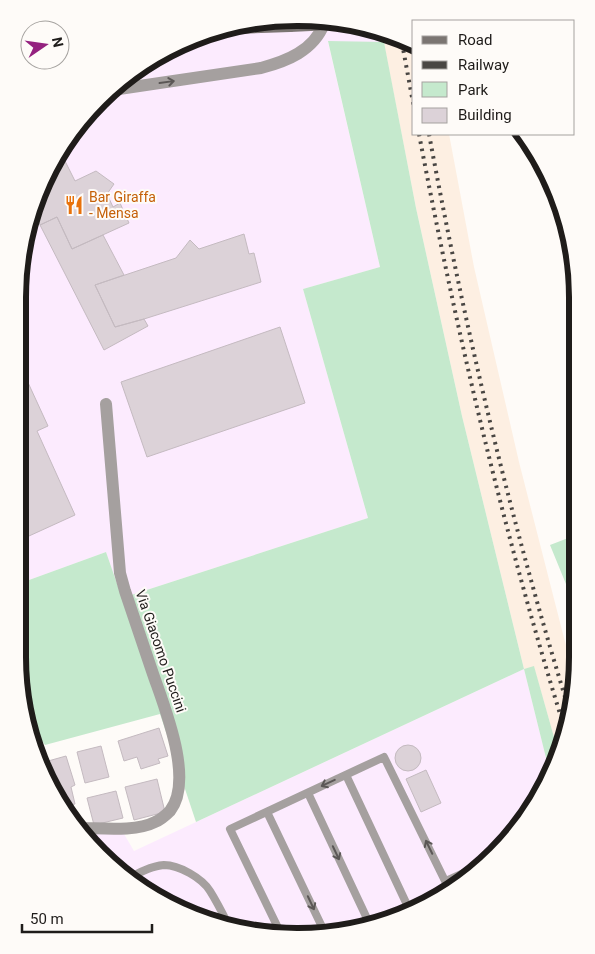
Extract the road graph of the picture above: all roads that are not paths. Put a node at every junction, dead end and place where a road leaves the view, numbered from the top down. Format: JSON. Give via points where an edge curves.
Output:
{"nodes":[{"id":1,"x":322,"y":28,"type":"edge"},
{"id":2,"x":125,"y":88,"type":"edge"},
{"id":3,"x":106,"y":404,"type":"dead end"},
{"id":4,"x":346,"y":775,"type":"junction"},
{"id":5,"x":308,"y":793,"type":"junction"},
{"id":6,"x":267,"y":812,"type":"junction"},
{"id":7,"x":88,"y":828,"type":"edge"},
{"id":8,"x":136,"y":874,"type":"edge"},
{"id":9,"x":453,"y":878,"type":"edge"},
{"id":10,"x":446,"y":882,"type":"joint"},
{"id":11,"x":407,"y":904,"type":"edge"},
{"id":12,"x":225,"y":918,"type":"edge"},
{"id":13,"x":367,"y":919,"type":"edge"},
{"id":14,"x":321,"y":926,"type":"edge"},
{"id":15,"x":277,"y":927,"type":"edge"}],
"edges":[{"from":2,"to":1,"type":"street","one_way":true,"via":[[282,62],[298,55],[314,42]]},
{"from":3,"to":7,"type":"street","name":"Via Giacomo Puccini","via":[[120,573],[172,728],[179,780],[170,810],[154,823],[129,828]]},
{"from":4,"to":5,"type":"lane","one_way":true},
{"from":10,"to":4,"type":"lane","one_way":true,"via":[[384,757]]},
{"from":4,"to":11,"type":"lane"},
{"from":5,"to":6,"type":"lane"},
{"from":5,"to":13,"type":"lane","one_way":true},
{"from":6,"to":14,"type":"lane","one_way":true},
{"from":6,"to":15,"type":"lane","via":[[230,829]]},
{"from":8,"to":12,"type":"lane","via":[[163,865],[192,874],[209,889]]},
{"from":9,"to":10,"type":"lane"}]}
